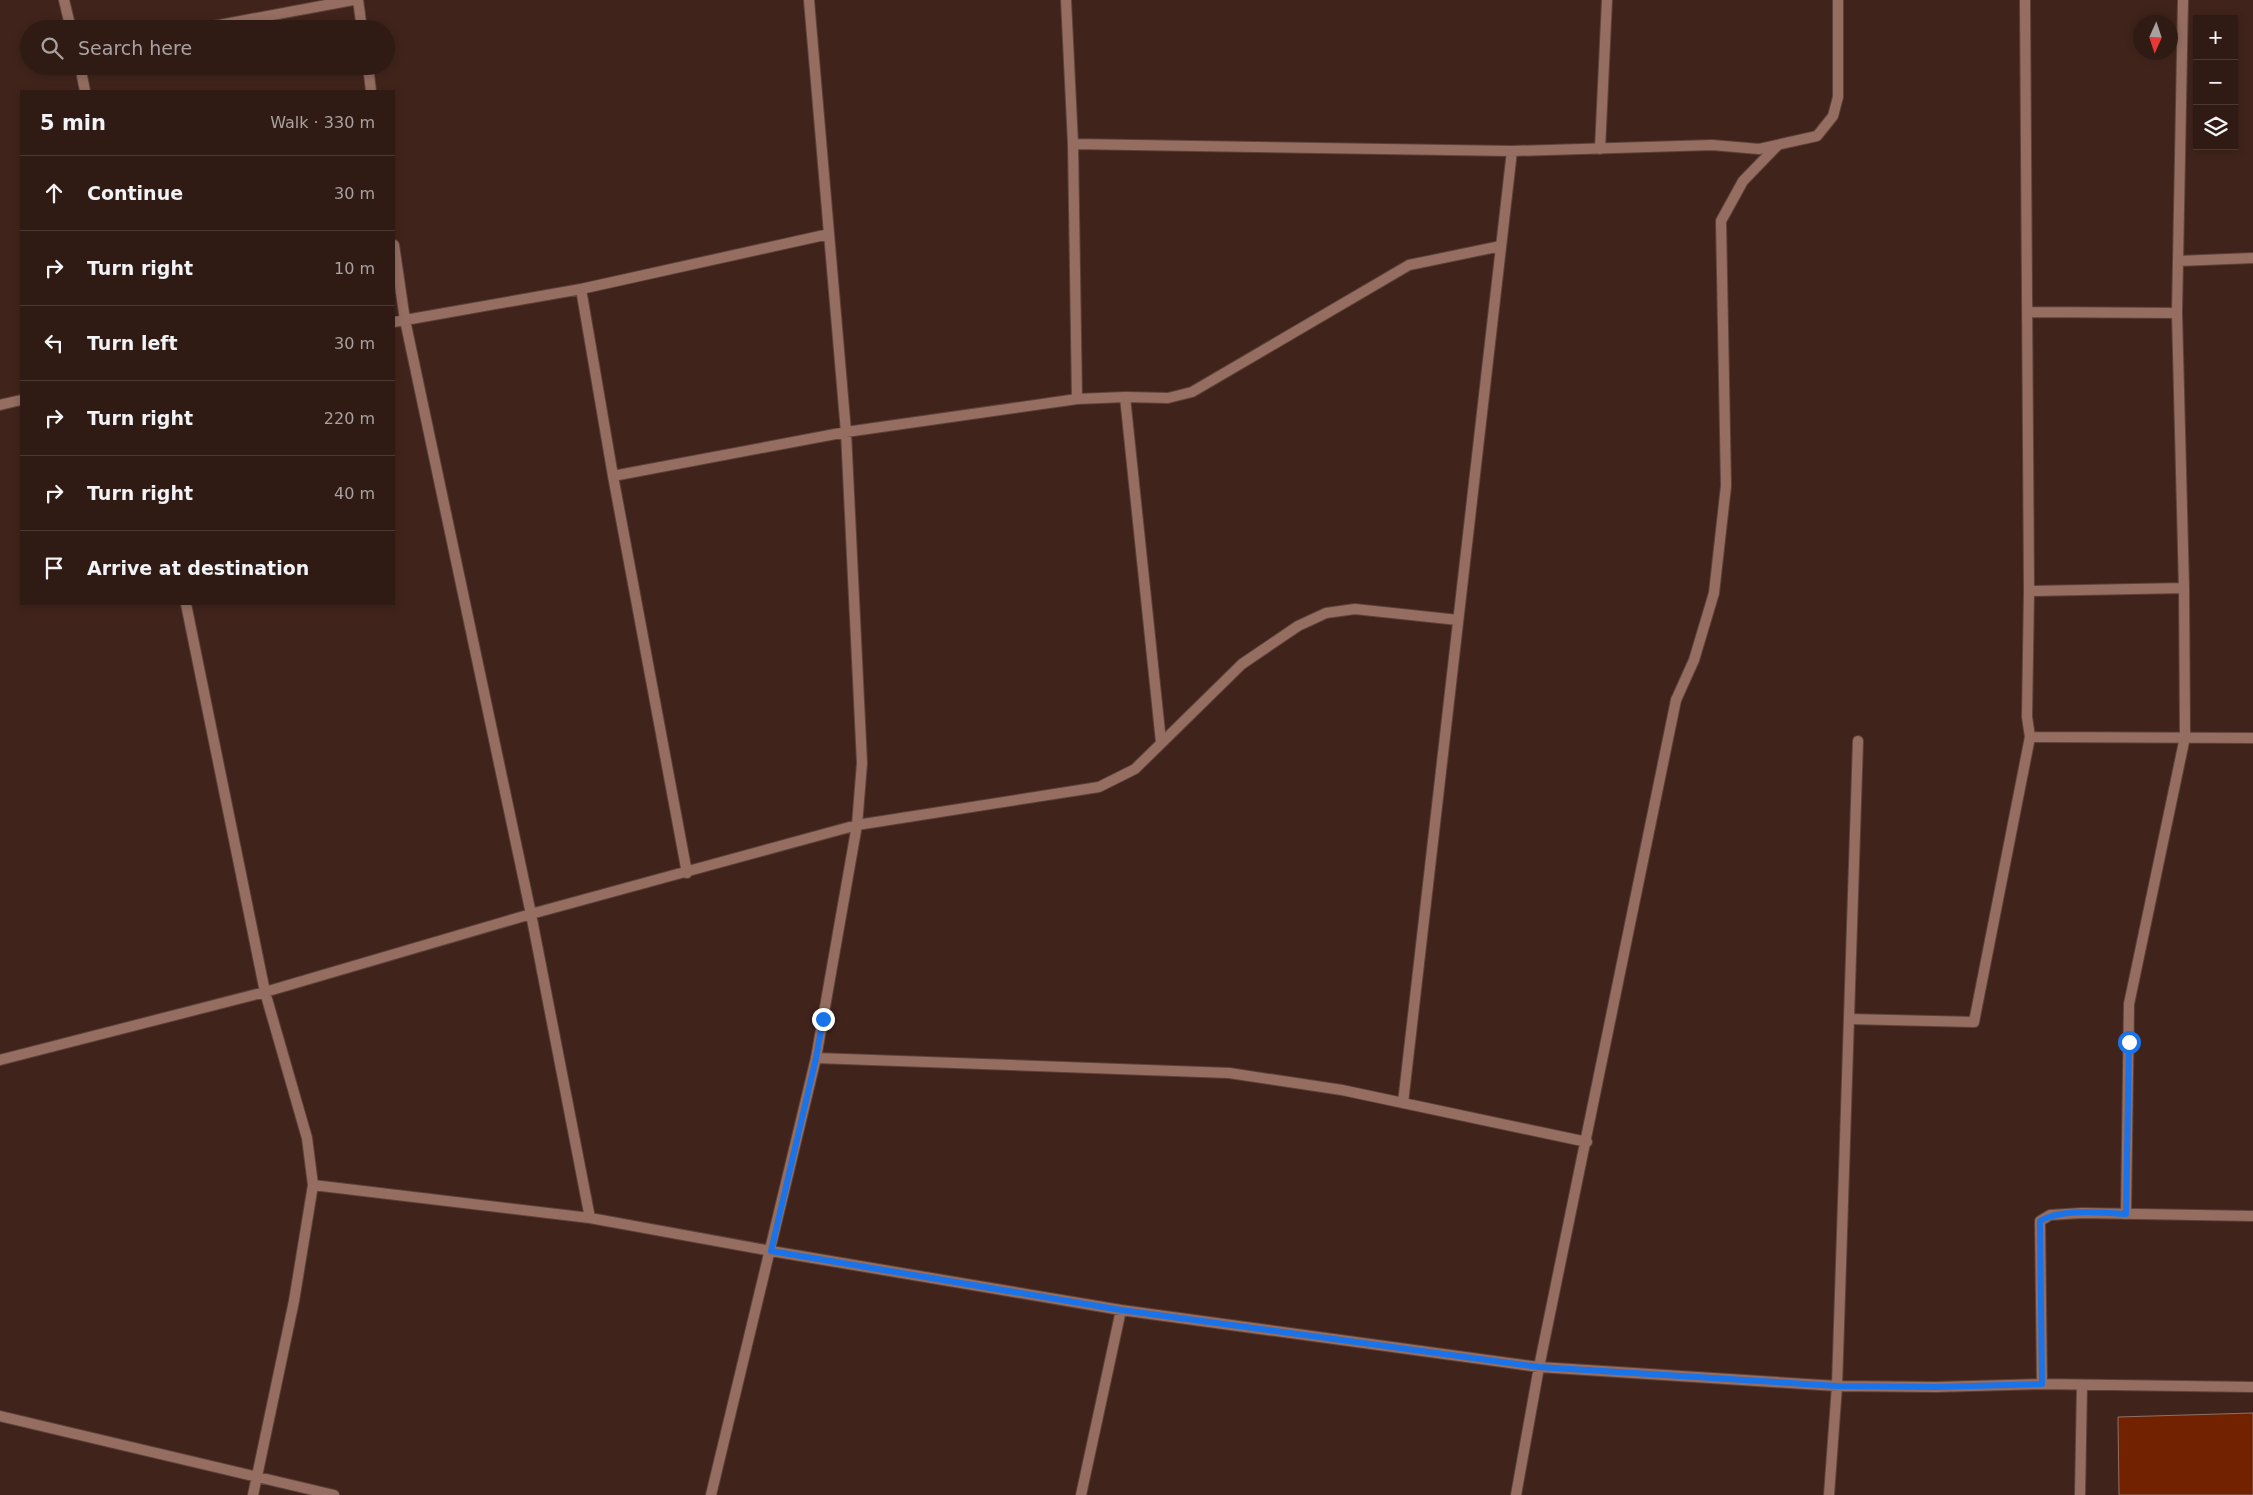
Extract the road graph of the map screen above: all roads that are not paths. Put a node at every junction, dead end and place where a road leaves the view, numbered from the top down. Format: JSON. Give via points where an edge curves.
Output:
{"nodes":[{"id":1,"x":64,"y":0,"type":"edge"},
{"id":2,"x":353,"y":0,"type":"edge"},
{"id":3,"x":358,"y":0,"type":"edge"},
{"id":4,"x":809,"y":0,"type":"edge"},
{"id":5,"x":1066,"y":0,"type":"edge"},
{"id":6,"x":1607,"y":0,"type":"edge"},
{"id":7,"x":1838,"y":0,"type":"edge"},
{"id":8,"x":2024,"y":0,"type":"edge"},
{"id":9,"x":2183,"y":0,"type":"edge"},
{"id":10,"x":70,"y":20,"type":"edge"},
{"id":11,"x":246,"y":20,"type":"edge"},
{"id":12,"x":361,"y":20,"type":"edge"},
{"id":13,"x":82,"y":75,"type":"edge"},
{"id":14,"x":369,"y":75,"type":"edge"},
{"id":15,"x":85,"y":90,"type":"edge"},
{"id":16,"x":371,"y":90,"type":"edge"},
{"id":17,"x":1073,"y":144,"type":"junction"},
{"id":18,"x":1778,"y":145,"type":"junction"},
{"id":19,"x":1600,"y":149,"type":"junction"},
{"id":20,"x":1512,"y":151,"type":"junction"},
{"id":21,"x":829,"y":234,"type":"junction"},
{"id":22,"x":1501,"y":246,"type":"junction"},
{"id":23,"x":395,"y":253,"type":"edge"},
{"id":24,"x":2253,"y":258,"type":"edge"},
{"id":25,"x":2178,"y":261,"type":"junction"},
{"id":26,"x":581,"y":289,"type":"junction"},
{"id":27,"x":2028,"y":312,"type":"junction"},
{"id":28,"x":2177,"y":313,"type":"junction"},
{"id":29,"x":404,"y":320,"type":"junction"},
{"id":30,"x":395,"y":322,"type":"edge"},
{"id":31,"x":1125,"y":397,"type":"junction"},
{"id":32,"x":1077,"y":399,"type":"junction"},
{"id":33,"x":20,"y":400,"type":"edge"},
{"id":34,"x":0,"y":405,"type":"edge"},
{"id":35,"x":846,"y":432,"type":"junction"},
{"id":36,"x":613,"y":476,"type":"junction"},
{"id":37,"x":2184,"y":588,"type":"junction"},
{"id":38,"x":2029,"y":591,"type":"junction"},
{"id":39,"x":186,"y":605,"type":"edge"},
{"id":40,"x":1458,"y":620,"type":"junction"},
{"id":41,"x":2030,"y":737,"type":"junction"},
{"id":42,"x":2185,"y":737,"type":"junction"},
{"id":43,"x":2253,"y":738,"type":"edge"},
{"id":44,"x":1858,"y":741,"type":"dead end"},
{"id":45,"x":1162,"y":742,"type":"junction"},
{"id":46,"x":857,"y":825,"type":"junction"},
{"id":47,"x":687,"y":873,"type":"junction"},
{"id":48,"x":531,"y":914,"type":"junction"},
{"id":49,"x":265,"y":992,"type":"junction"},
{"id":50,"x":1849,"y":1019,"type":"junction"},
{"id":51,"x":816,"y":1058,"type":"junction"},
{"id":52,"x":0,"y":1060,"type":"edge"},
{"id":53,"x":1403,"y":1103,"type":"junction"},
{"id":54,"x":1587,"y":1142,"type":"junction"},
{"id":55,"x":313,"y":1185,"type":"junction"},
{"id":56,"x":2126,"y":1214,"type":"junction"},
{"id":57,"x":2253,"y":1216,"type":"edge"},
{"id":58,"x":590,"y":1218,"type":"junction"},
{"id":59,"x":771,"y":1251,"type":"junction"},
{"id":60,"x":1121,"y":1310,"type":"junction"},
{"id":61,"x":1539,"y":1367,"type":"junction"},
{"id":62,"x":2042,"y":1384,"type":"junction"},
{"id":63,"x":2082,"y":1385,"type":"junction"},
{"id":64,"x":1837,"y":1386,"type":"junction"},
{"id":65,"x":2253,"y":1387,"type":"edge"},
{"id":66,"x":0,"y":1416,"type":"edge"},
{"id":67,"x":258,"y":1476,"type":"junction"},
{"id":68,"x":253,"y":1495,"type":"edge"},
{"id":69,"x":334,"y":1495,"type":"edge"},
{"id":70,"x":711,"y":1495,"type":"edge"},
{"id":71,"x":1081,"y":1495,"type":"edge"},
{"id":72,"x":1516,"y":1495,"type":"edge"},
{"id":73,"x":1829,"y":1495,"type":"edge"},
{"id":74,"x":2080,"y":1495,"type":"edge"}],
"edges":[{"from":1,"to":10,"type":"street"},
{"from":2,"to":11,"type":"street"},
{"from":3,"to":12,"type":"street"},
{"from":4,"to":21,"type":"street"},
{"from":5,"to":17,"type":"street"},
{"from":6,"to":19,"type":"street"},
{"from":7,"to":18,"type":"street","via":[[1838,97],[1834,116],[1817,136]]},
{"from":8,"to":27,"type":"street"},
{"from":9,"to":25,"type":"street"},
{"from":13,"to":15,"type":"street"},
{"from":14,"to":16,"type":"street"},
{"from":17,"to":20,"type":"street"},
{"from":17,"to":32,"type":"street"},
{"from":18,"to":19,"type":"street","via":[[1759,149],[1712,145]]},
{"from":18,"to":54,"type":"street","via":[[1743,181],[1721,221],[1726,486],[1714,593],[1694,660],[1676,700]]},
{"from":19,"to":20,"type":"street"},
{"from":20,"to":22,"type":"street"},
{"from":21,"to":26,"type":"street"},
{"from":21,"to":35,"type":"street"},
{"from":22,"to":31,"type":"street","via":[[1409,264],[1192,392],[1168,398]]},
{"from":22,"to":40,"type":"street"},
{"from":23,"to":29,"type":"street"},
{"from":24,"to":25,"type":"street"},
{"from":25,"to":28,"type":"street"},
{"from":26,"to":29,"type":"street"},
{"from":26,"to":36,"type":"street"},
{"from":27,"to":28,"type":"street"},
{"from":27,"to":38,"type":"street"},
{"from":28,"to":37,"type":"street"},
{"from":29,"to":30,"type":"street"},
{"from":29,"to":48,"type":"street"},
{"from":31,"to":32,"type":"street"},
{"from":31,"to":45,"type":"street"},
{"from":32,"to":35,"type":"street"},
{"from":33,"to":34,"type":"street"},
{"from":35,"to":36,"type":"street"},
{"from":35,"to":46,"type":"street","via":[[862,763]]},
{"from":36,"to":47,"type":"street"},
{"from":37,"to":38,"type":"street"},
{"from":37,"to":42,"type":"street"},
{"from":38,"to":41,"type":"street","via":[[2027,717]]},
{"from":39,"to":49,"type":"street"},
{"from":40,"to":45,"type":"street","via":[[1355,608],[1326,613],[1298,626],[1242,664]]},
{"from":40,"to":53,"type":"street"},
{"from":41,"to":42,"type":"street"},
{"from":41,"to":50,"type":"street","via":[[1974,1022]]},
{"from":42,"to":43,"type":"street"},
{"from":42,"to":56,"type":"street","via":[[2130,1004]]},
{"from":44,"to":50,"type":"street"},
{"from":45,"to":46,"type":"street","via":[[1135,770],[1099,787]]},
{"from":46,"to":47,"type":"street"},
{"from":46,"to":51,"type":"street"},
{"from":47,"to":48,"type":"street"},
{"from":48,"to":49,"type":"street"},
{"from":48,"to":58,"type":"street"},
{"from":49,"to":52,"type":"street"},
{"from":49,"to":55,"type":"street","via":[[307,1138]]},
{"from":50,"to":64,"type":"street"},
{"from":51,"to":53,"type":"street","via":[[1229,1073]]},
{"from":51,"to":59,"type":"street"},
{"from":53,"to":54,"type":"street"},
{"from":54,"to":61,"type":"street"},
{"from":55,"to":58,"type":"street"},
{"from":55,"to":67,"type":"street","via":[[294,1302]]},
{"from":56,"to":57,"type":"street"},
{"from":56,"to":62,"type":"street","via":[[2050,1215],[2040,1221]]},
{"from":58,"to":59,"type":"street"},
{"from":59,"to":60,"type":"street"},
{"from":59,"to":70,"type":"street"},
{"from":60,"to":61,"type":"street"},
{"from":60,"to":71,"type":"street"},
{"from":61,"to":64,"type":"street"},
{"from":61,"to":72,"type":"street"},
{"from":62,"to":63,"type":"street"},
{"from":62,"to":64,"type":"street"},
{"from":63,"to":65,"type":"street"},
{"from":63,"to":74,"type":"street"},
{"from":64,"to":73,"type":"street"},
{"from":66,"to":67,"type":"street"},
{"from":67,"to":68,"type":"street"},
{"from":67,"to":69,"type":"street"}]}
